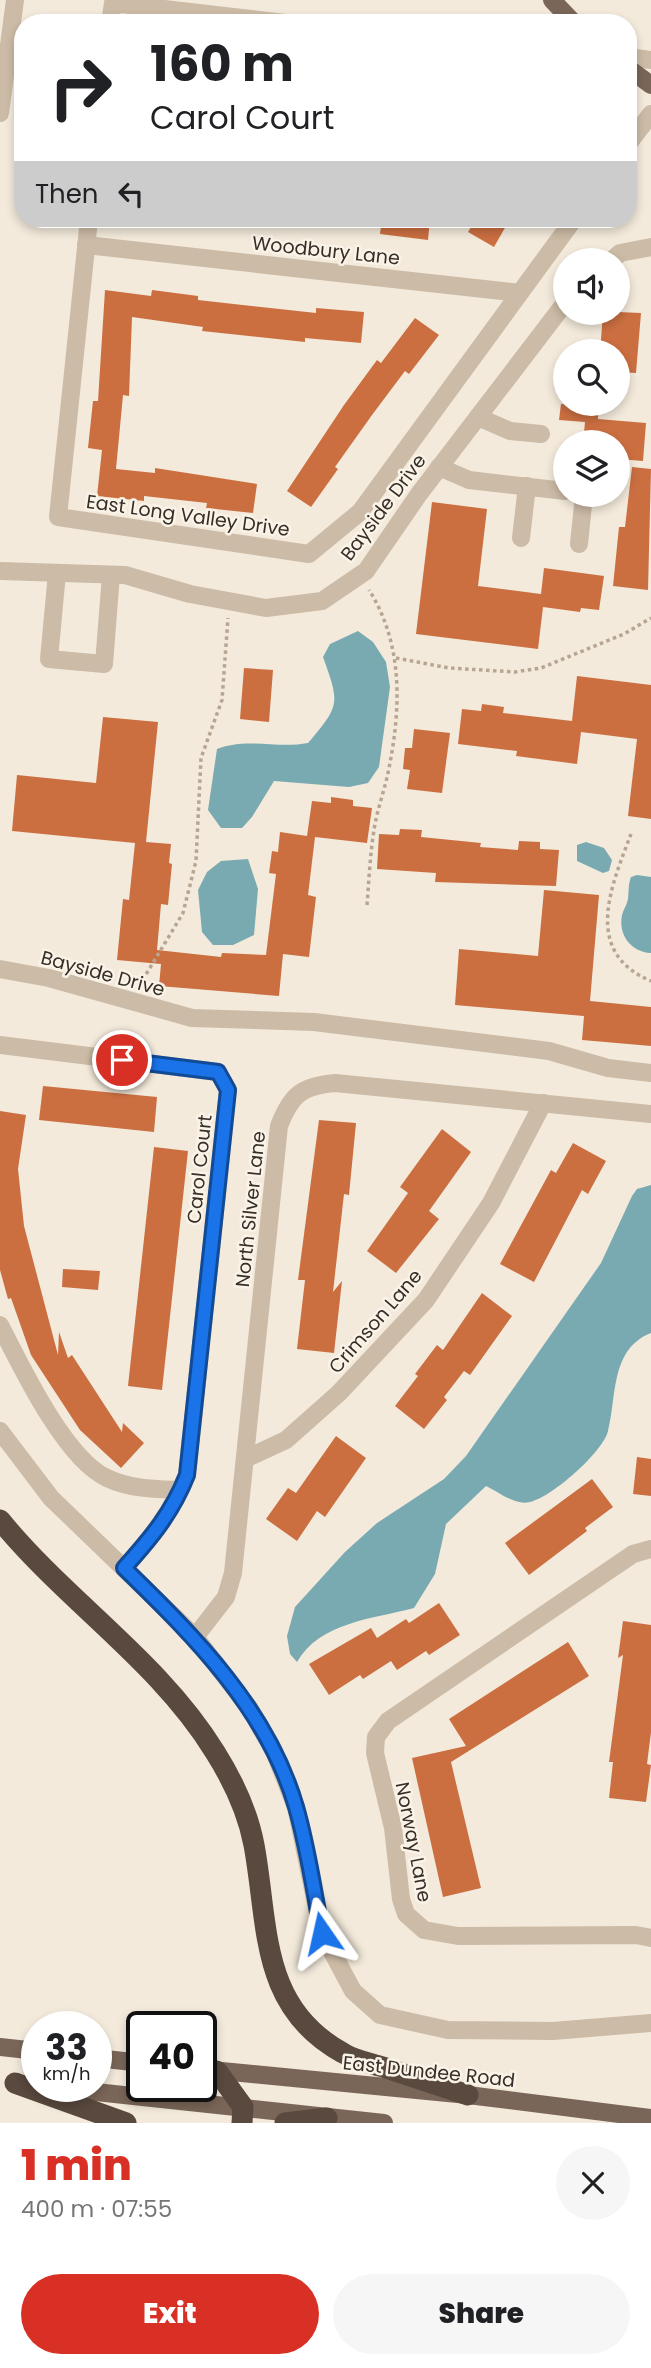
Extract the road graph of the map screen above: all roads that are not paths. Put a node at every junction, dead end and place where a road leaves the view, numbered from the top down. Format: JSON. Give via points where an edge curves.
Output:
{"nodes":[{"id":1,"x":15,"y":0,"type":"edge"},
{"id":2,"x":552,"y":0,"type":"edge"},
{"id":3,"x":112,"y":1,"type":"edge"},
{"id":4,"x":214,"y":14,"type":"edge"},
{"id":5,"x":565,"y":14,"type":"edge"},
{"id":6,"x":0,"y":113,"type":"edge"},
{"id":7,"x":651,"y":114,"type":"edge"},
{"id":8,"x":637,"y":132,"type":"edge"},
{"id":9,"x":88,"y":228,"type":"edge"},
{"id":10,"x":567,"y":228,"type":"edge"},
{"id":11,"x":86,"y":245,"type":"junction"},
{"id":12,"x":651,"y":247,"type":"edge"},
{"id":13,"x":630,"y":252,"type":"edge"},
{"id":14,"x":520,"y":293,"type":"junction"},
{"id":15,"x":553,"y":319,"type":"edge"},
{"id":16,"x":478,"y":417,"type":"junction"},
{"id":17,"x":541,"y":434,"type":"dead end"},
{"id":18,"x":439,"y":467,"type":"junction"},
{"id":19,"x":527,"y":486,"type":"junction"},
{"id":20,"x":553,"y":489,"type":"edge"},
{"id":21,"x":583,"y":507,"type":"edge"},
{"id":22,"x":521,"y":538,"type":"dead end"},
{"id":23,"x":579,"y":544,"type":"dead end"},
{"id":24,"x":0,"y":570,"type":"edge"},
{"id":25,"x":57,"y":573,"type":"junction"},
{"id":26,"x":111,"y":575,"type":"junction"},
{"id":27,"x":0,"y":969,"type":"edge"},
{"id":28,"x":0,"y":1045,"type":"edge"},
{"id":29,"x":651,"y":1073,"type":"edge"},
{"id":30,"x":543,"y":1103,"type":"junction"},
{"id":31,"x":651,"y":1114,"type":"edge"},
{"id":32,"x":0,"y":1325,"type":"edge"},
{"id":33,"x":0,"y":1431,"type":"edge"},
{"id":34,"x":245,"y":1459,"type":"junction"},
{"id":35,"x":180,"y":1490,"type":"junction"},
{"id":36,"x":0,"y":1520,"type":"edge"},
{"id":37,"x":651,"y":1549,"type":"edge"},
{"id":38,"x":124,"y":1568,"type":"junction"},
{"id":39,"x":195,"y":1637,"type":"junction"},
{"id":40,"x":651,"y":1938,"type":"edge"},
{"id":41,"x":651,"y":2023,"type":"edge"},
{"id":42,"x":0,"y":2047,"type":"edge"},
{"id":43,"x":21,"y":2049,"type":"edge"},
{"id":44,"x":217,"y":2071,"type":"edge"},
{"id":45,"x":217,"y":2081,"type":"edge"},
{"id":46,"x":8,"y":2083,"type":"edge"},
{"id":47,"x":468,"y":2095,"type":"junction"},
{"id":48,"x":112,"y":2097,"type":"edge"},
{"id":49,"x":242,"y":2115,"type":"edge"},
{"id":50,"x":327,"y":2118,"type":"junction"},
{"id":51,"x":651,"y":2118,"type":"edge"},
{"id":52,"x":126,"y":2123,"type":"edge"},
{"id":53,"x":285,"y":2123,"type":"edge"},
{"id":54,"x":384,"y":2123,"type":"edge"}],
"edges":[{"from":1,"to":6,"type":"street"},
{"from":2,"to":5,"type":"main road"},
{"from":3,"to":4,"type":"street"},
{"from":7,"to":8,"type":"street"},
{"from":9,"to":11,"type":"street","name":"East Long Valley Drive"},
{"from":10,"to":14,"type":"street","name":"East Long Valley Drive"},
{"from":11,"to":14,"type":"street","name":"Woodbury Lane"},
{"from":11,"to":14,"type":"street","name":"East Long Valley Drive","via":[[58,517],[309,554],[360,512]]},
{"from":12,"to":13,"type":"street"},
{"from":15,"to":16,"type":"street","name":"Bayside Drive"},
{"from":16,"to":17,"type":"street","via":[[510,431]]},
{"from":16,"to":18,"type":"street","name":"Bayside Drive"},
{"from":18,"to":19,"type":"street","via":[[469,480]]},
{"from":18,"to":26,"type":"street","name":"Bayside Drive","via":[[366,570],[323,601],[266,608]]},
{"from":19,"to":20,"type":"street"},
{"from":19,"to":22,"type":"street"},
{"from":21,"to":23,"type":"street"},
{"from":24,"to":25,"type":"street","name":"Bayside Drive"},
{"from":25,"to":26,"type":"street","name":"Bayside Drive"},
{"from":25,"to":26,"type":"street","via":[[50,659],[104,664]]},
{"from":27,"to":29,"type":"street","name":"Bayside Drive","via":[[192,1018],[304,1021],[549,1051],[608,1068]]},
{"from":28,"to":35,"type":"street","name":"Carol Court","via":[[218,1072],[228,1090],[187,1475]]},
{"from":30,"to":31,"type":"street","name":"North Silver Lane"},
{"from":30,"to":34,"type":"street","name":"Crimson Lane","via":[[491,1203],[426,1300],[339,1393],[286,1440]]},
{"from":30,"to":34,"type":"street","name":"North Silver Lane","via":[[335,1083],[311,1086],[289,1102],[279,1126]]},
{"from":32,"to":35,"type":"street","via":[[32,1389],[81,1458],[104,1477],[133,1487]]},
{"from":33,"to":38,"type":"street","via":[[51,1498]]},
{"from":34,"to":39,"type":"street","name":"North Silver Lane","via":[[233,1573],[226,1597]]},
{"from":35,"to":38,"type":"street","name":"Carol Court","via":[[158,1531]]},
{"from":36,"to":47,"type":"highway","via":[[180,1700],[216,1753],[238,1796],[253,1842],[270,1955],[279,1987],[292,2009],[316,2035],[344,2054]]},
{"from":37,"to":40,"type":"street","name":"Norway Lane","via":[[633,1554],[388,1721],[376,1737],[374,1753],[393,1828],[401,1899],[406,1914],[424,1930],[458,1936]]},
{"from":38,"to":39,"type":"street"},
{"from":39,"to":41,"type":"street","via":[[250,1709],[274,1751],[296,1807],[322,1933],[353,1991],[380,2015],[448,2029],[553,2031]]},
{"from":42,"to":43,"type":"main road"},
{"from":44,"to":47,"type":"main road","name":"East Dundee Road"},
{"from":45,"to":49,"type":"highway"},
{"from":46,"to":52,"type":"highway"},
{"from":47,"to":51,"type":"main road","name":"East Dundee Road"},
{"from":48,"to":49,"type":"main road"},
{"from":49,"to":50,"type":"main road"},
{"from":50,"to":53,"type":"highway"},
{"from":50,"to":54,"type":"main road"}]}
